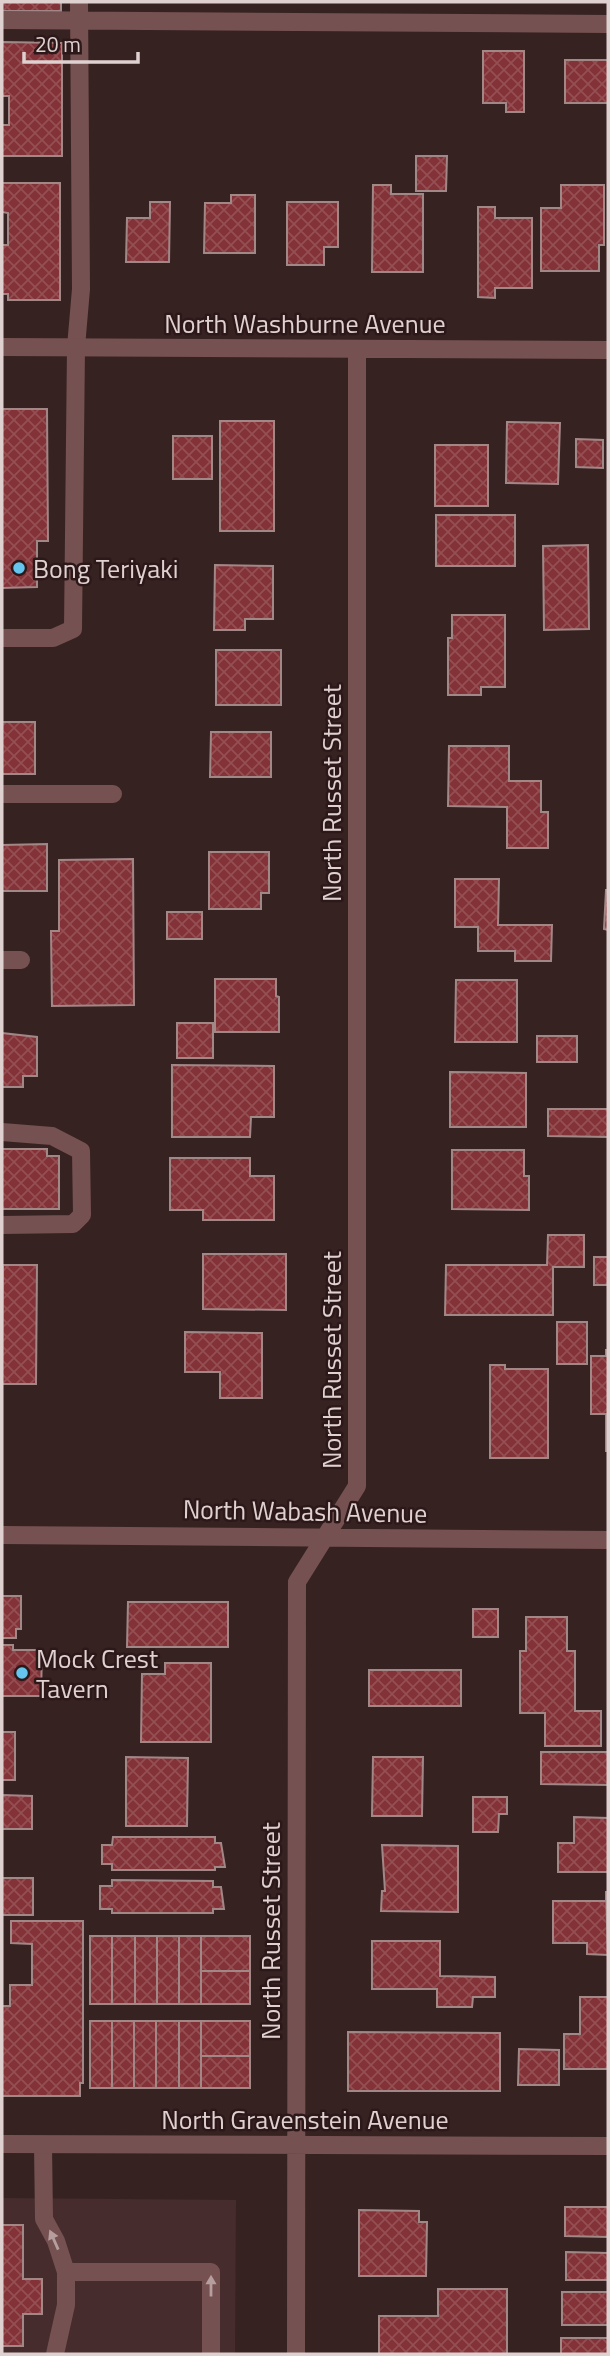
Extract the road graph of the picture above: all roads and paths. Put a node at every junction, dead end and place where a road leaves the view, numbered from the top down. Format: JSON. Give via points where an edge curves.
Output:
{"nodes":[{"id":1,"x":79,"y":11,"type":"edge"},
{"id":2,"x":2,"y":20,"type":"edge"},
{"id":3,"x":608,"y":24,"type":"edge"},
{"id":4,"x":2,"y":347,"type":"edge"},
{"id":5,"x":76,"y":347,"type":"junction"},
{"id":6,"x":357,"y":349,"type":"junction"},
{"id":7,"x":608,"y":350,"type":"edge"},
{"id":8,"x":2,"y":638,"type":"edge"},
{"id":9,"x":2,"y":794,"type":"edge"},
{"id":10,"x":113,"y":794,"type":"dead end"},
{"id":11,"x":2,"y":960,"type":"edge"},
{"id":12,"x":21,"y":960,"type":"dead end"},
{"id":13,"x":2,"y":1132,"type":"edge"},
{"id":14,"x":2,"y":1225,"type":"edge"},
{"id":15,"x":2,"y":1535,"type":"edge"},
{"id":16,"x":324,"y":1538,"type":"junction"},
{"id":17,"x":608,"y":1540,"type":"edge"},
{"id":18,"x":2,"y":2144,"type":"edge"},
{"id":19,"x":43,"y":2145,"type":"junction"},
{"id":20,"x":296,"y":2145,"type":"junction"},
{"id":21,"x":608,"y":2147,"type":"edge"},
{"id":22,"x":66,"y":2272,"type":"junction"},
{"id":23,"x":55,"y":2354,"type":"edge"},
{"id":24,"x":211,"y":2354,"type":"edge"},
{"id":25,"x":296,"y":2354,"type":"edge"}],
"edges":[{"from":1,"to":2,"type":"street"},
{"from":1,"to":3,"type":"street"},
{"from":1,"to":5,"type":"street","via":[[81,289]]},
{"from":4,"to":5,"type":"street","name":"North Washburne Avenue"},
{"from":5,"to":6,"type":"street","name":"North Washburne Avenue"},
{"from":5,"to":8,"type":"street","via":[[73,629],[53,638]]},
{"from":6,"to":7,"type":"street","name":"North Washburne Avenue"},
{"from":6,"to":16,"type":"street","name":"North Russet Street","via":[[357,1486]]},
{"from":9,"to":10,"type":"street"},
{"from":11,"to":12,"type":"street"},
{"from":13,"to":14,"type":"street","via":[[52,1136],[81,1151],[83,1186],[82,1215],[73,1224]]},
{"from":15,"to":16,"type":"street","name":"North Wabash Avenue"},
{"from":16,"to":17,"type":"street","name":"North Wabash Avenue"},
{"from":16,"to":20,"type":"street","name":"North Russet Street","via":[[296,1582]]},
{"from":18,"to":19,"type":"street","name":"North Gravenstein Avenue"},
{"from":19,"to":20,"type":"street","name":"North Gravenstein Avenue"},
{"from":22,"to":19,"type":"street","one_way":true,"via":[[44,2219]]},
{"from":20,"to":21,"type":"street","name":"North Gravenstein Avenue"},
{"from":20,"to":25,"type":"street","name":"North Russet Street"},
{"from":22,"to":23,"type":"street","via":[[66,2305]]},
{"from":24,"to":22,"type":"street","one_way":true,"via":[[211,2272]]}]}
